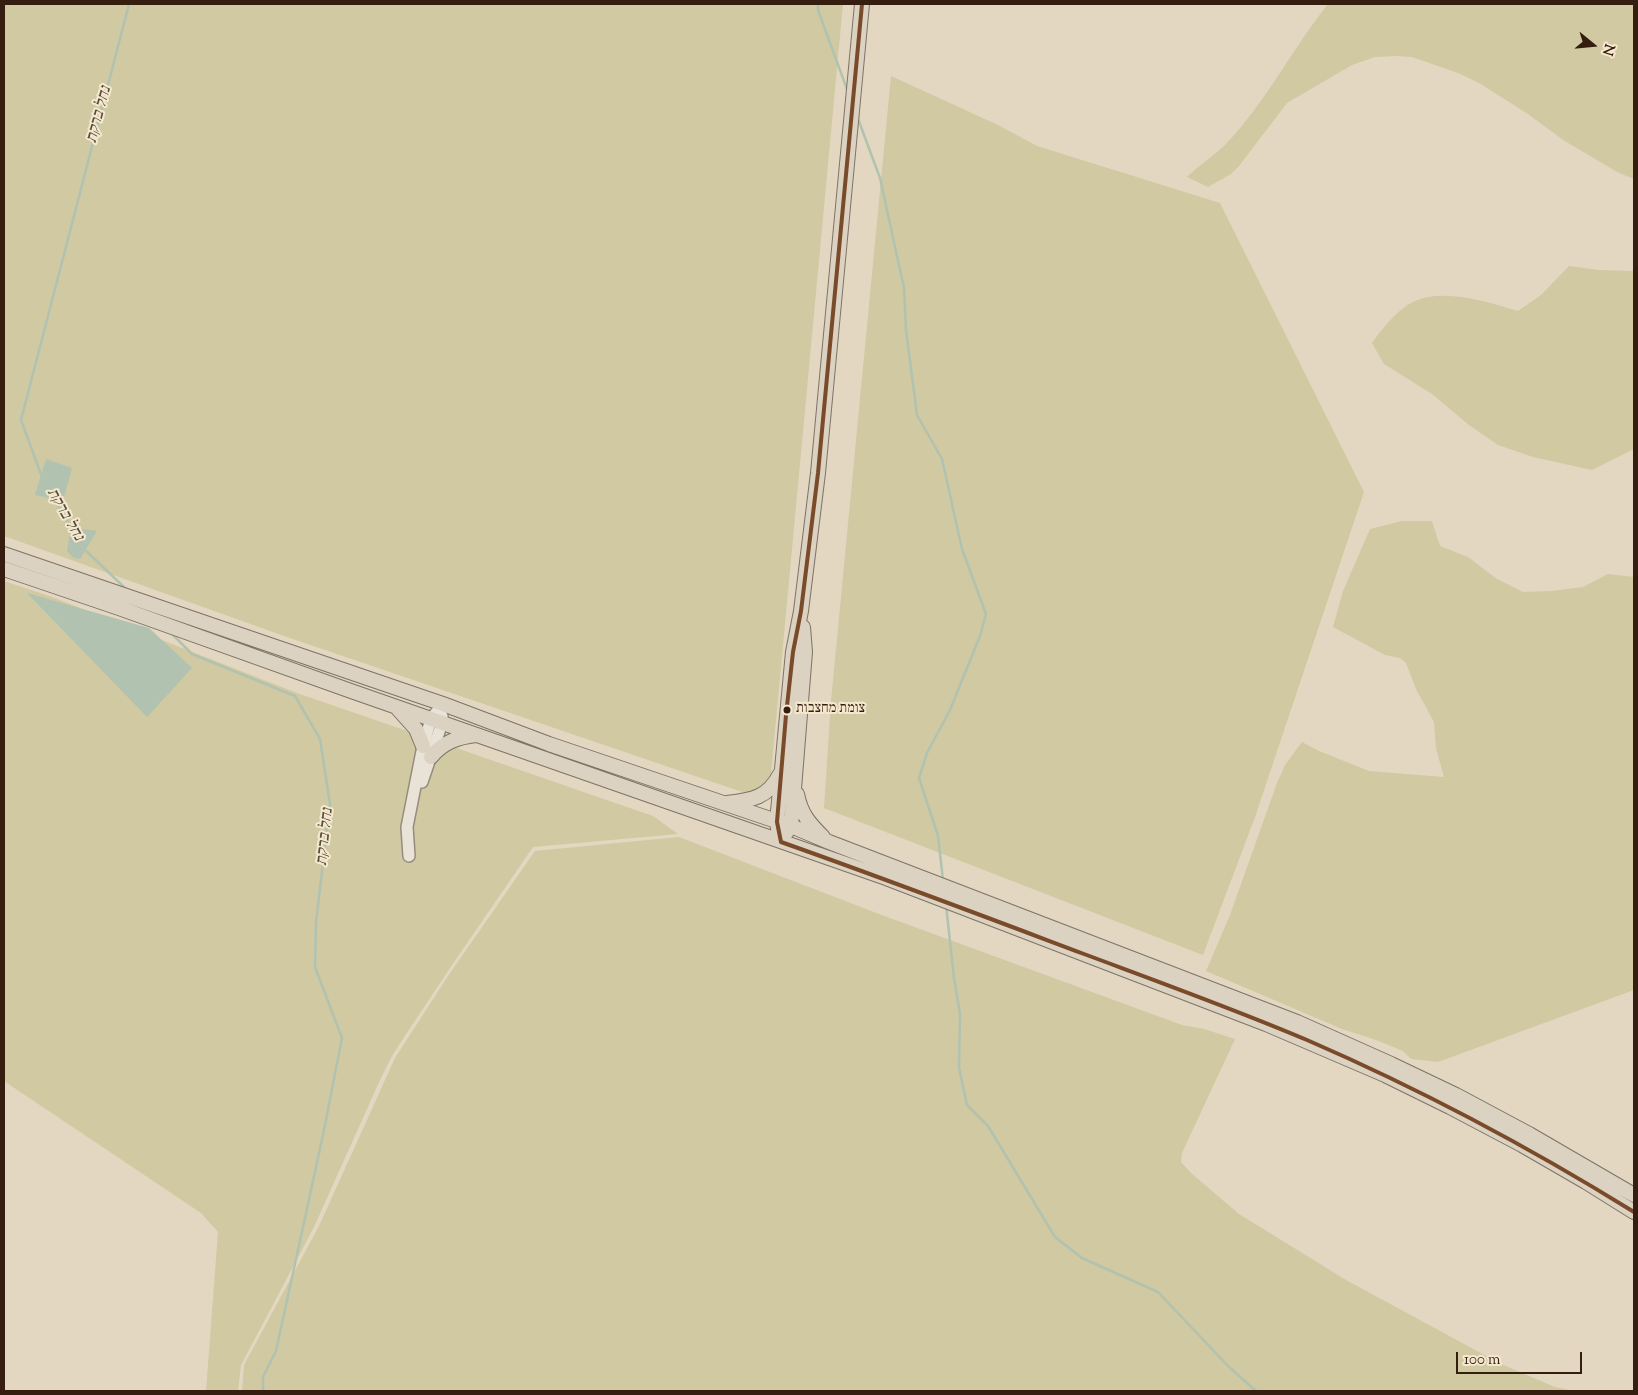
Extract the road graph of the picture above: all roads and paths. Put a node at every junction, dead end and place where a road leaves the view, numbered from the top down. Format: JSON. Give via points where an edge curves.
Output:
{"nodes":[{"id":1,"x":862,"y":4,"type":"edge"},
{"id":2,"x":4,"y":554,"type":"edge"},
{"id":3,"x":4,"y":569,"type":"edge"},
{"id":4,"x":443,"y":704,"type":"junction"},
{"id":5,"x":396,"y":707,"type":"junction"},
{"id":6,"x":436,"y":721,"type":"junction"},
{"id":7,"x":478,"y":735,"type":"junction"},
{"id":8,"x":427,"y":752,"type":"junction"},
{"id":9,"x":788,"y":772,"type":"junction"},
{"id":10,"x":724,"y":803,"type":"junction"},
{"id":11,"x":777,"y":822,"type":"junction"},
{"id":12,"x":791,"y":826,"type":"junction"},
{"id":13,"x":781,"y":842,"type":"junction"},
{"id":14,"x":829,"y":842,"type":"junction"},
{"id":15,"x":409,"y":856,"type":"dead end"},
{"id":16,"x":1634,"y":1195,"type":"edge"},
{"id":17,"x":1634,"y":1212,"type":"edge"}],
"edges":[{"from":1,"to":9,"type":"main road","via":[[818,473],[793,652]]},
{"from":2,"to":4,"type":"main road"},
{"from":3,"to":5,"type":"main road"},
{"from":4,"to":6,"type":"street"},
{"from":4,"to":10,"type":"main road","via":[[549,744]]},
{"from":5,"to":6,"type":"main road"},
{"from":5,"to":8,"type":"main road","via":[[416,730]]},
{"from":6,"to":7,"type":"main road"},
{"from":6,"to":8,"type":"street"},
{"from":7,"to":8,"type":"main road","via":[[450,741]]},
{"from":7,"to":13,"type":"main road"},
{"from":8,"to":15,"type":"street","via":[[409,816]]},
{"from":9,"to":10,"type":"main road","via":[[773,788],[758,796]]},
{"from":9,"to":11,"type":"main road"},
{"from":9,"to":12,"type":"main road"},
{"from":9,"to":14,"type":"main road","via":[[800,808]]},
{"from":10,"to":11,"type":"main road"},
{"from":11,"to":12,"type":"main road"},
{"from":11,"to":13,"type":"main road"},
{"from":12,"to":13,"type":"main road"},
{"from":12,"to":14,"type":"main road"},
{"from":13,"to":17,"type":"main road","via":[[886,878],[1307,1040],[1450,1107],[1554,1163]]},
{"from":14,"to":16,"type":"main road","via":[[1297,1022],[1456,1095]]}]}
